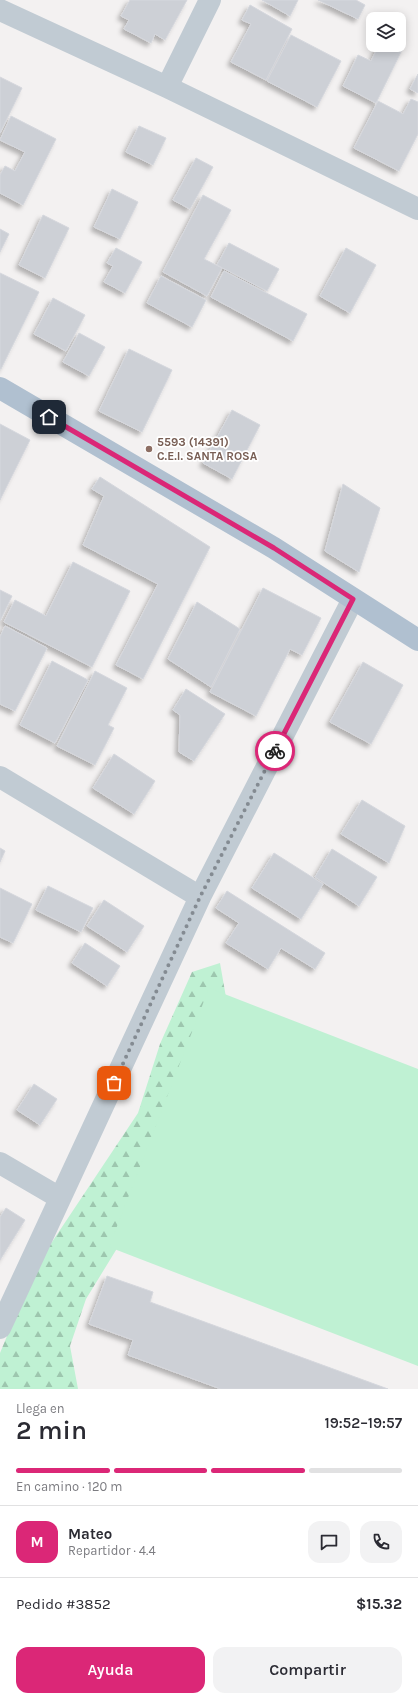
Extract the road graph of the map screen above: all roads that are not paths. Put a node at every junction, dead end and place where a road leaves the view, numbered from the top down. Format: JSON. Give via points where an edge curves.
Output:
{"nodes":[{"id":1,"x":210,"y":0,"type":"edge"},
{"id":2,"x":0,"y":10,"type":"edge"},
{"id":3,"x":167,"y":87,"type":"junction"},
{"id":4,"x":418,"y":209,"type":"edge"},
{"id":5,"x":0,"y":388,"type":"edge"},
{"id":6,"x":353,"y":599,"type":"junction"},
{"id":7,"x":418,"y":640,"type":"edge"},
{"id":8,"x":0,"y":777,"type":"edge"},
{"id":9,"x":200,"y":897,"type":"junction"},
{"id":10,"x":0,"y":1162,"type":"edge"},
{"id":11,"x":60,"y":1198,"type":"junction"},
{"id":12,"x":0,"y":1328,"type":"edge"}],
"edges":[{"from":1,"to":3,"type":"street"},
{"from":2,"to":3,"type":"street"},
{"from":3,"to":4,"type":"street"},
{"from":5,"to":6,"type":"main road","via":[[274,548]]},
{"from":6,"to":7,"type":"main road"},
{"from":6,"to":9,"type":"street"},
{"from":8,"to":9,"type":"street"},
{"from":9,"to":11,"type":"street"},
{"from":10,"to":11,"type":"street"},
{"from":11,"to":12,"type":"street"}]}
